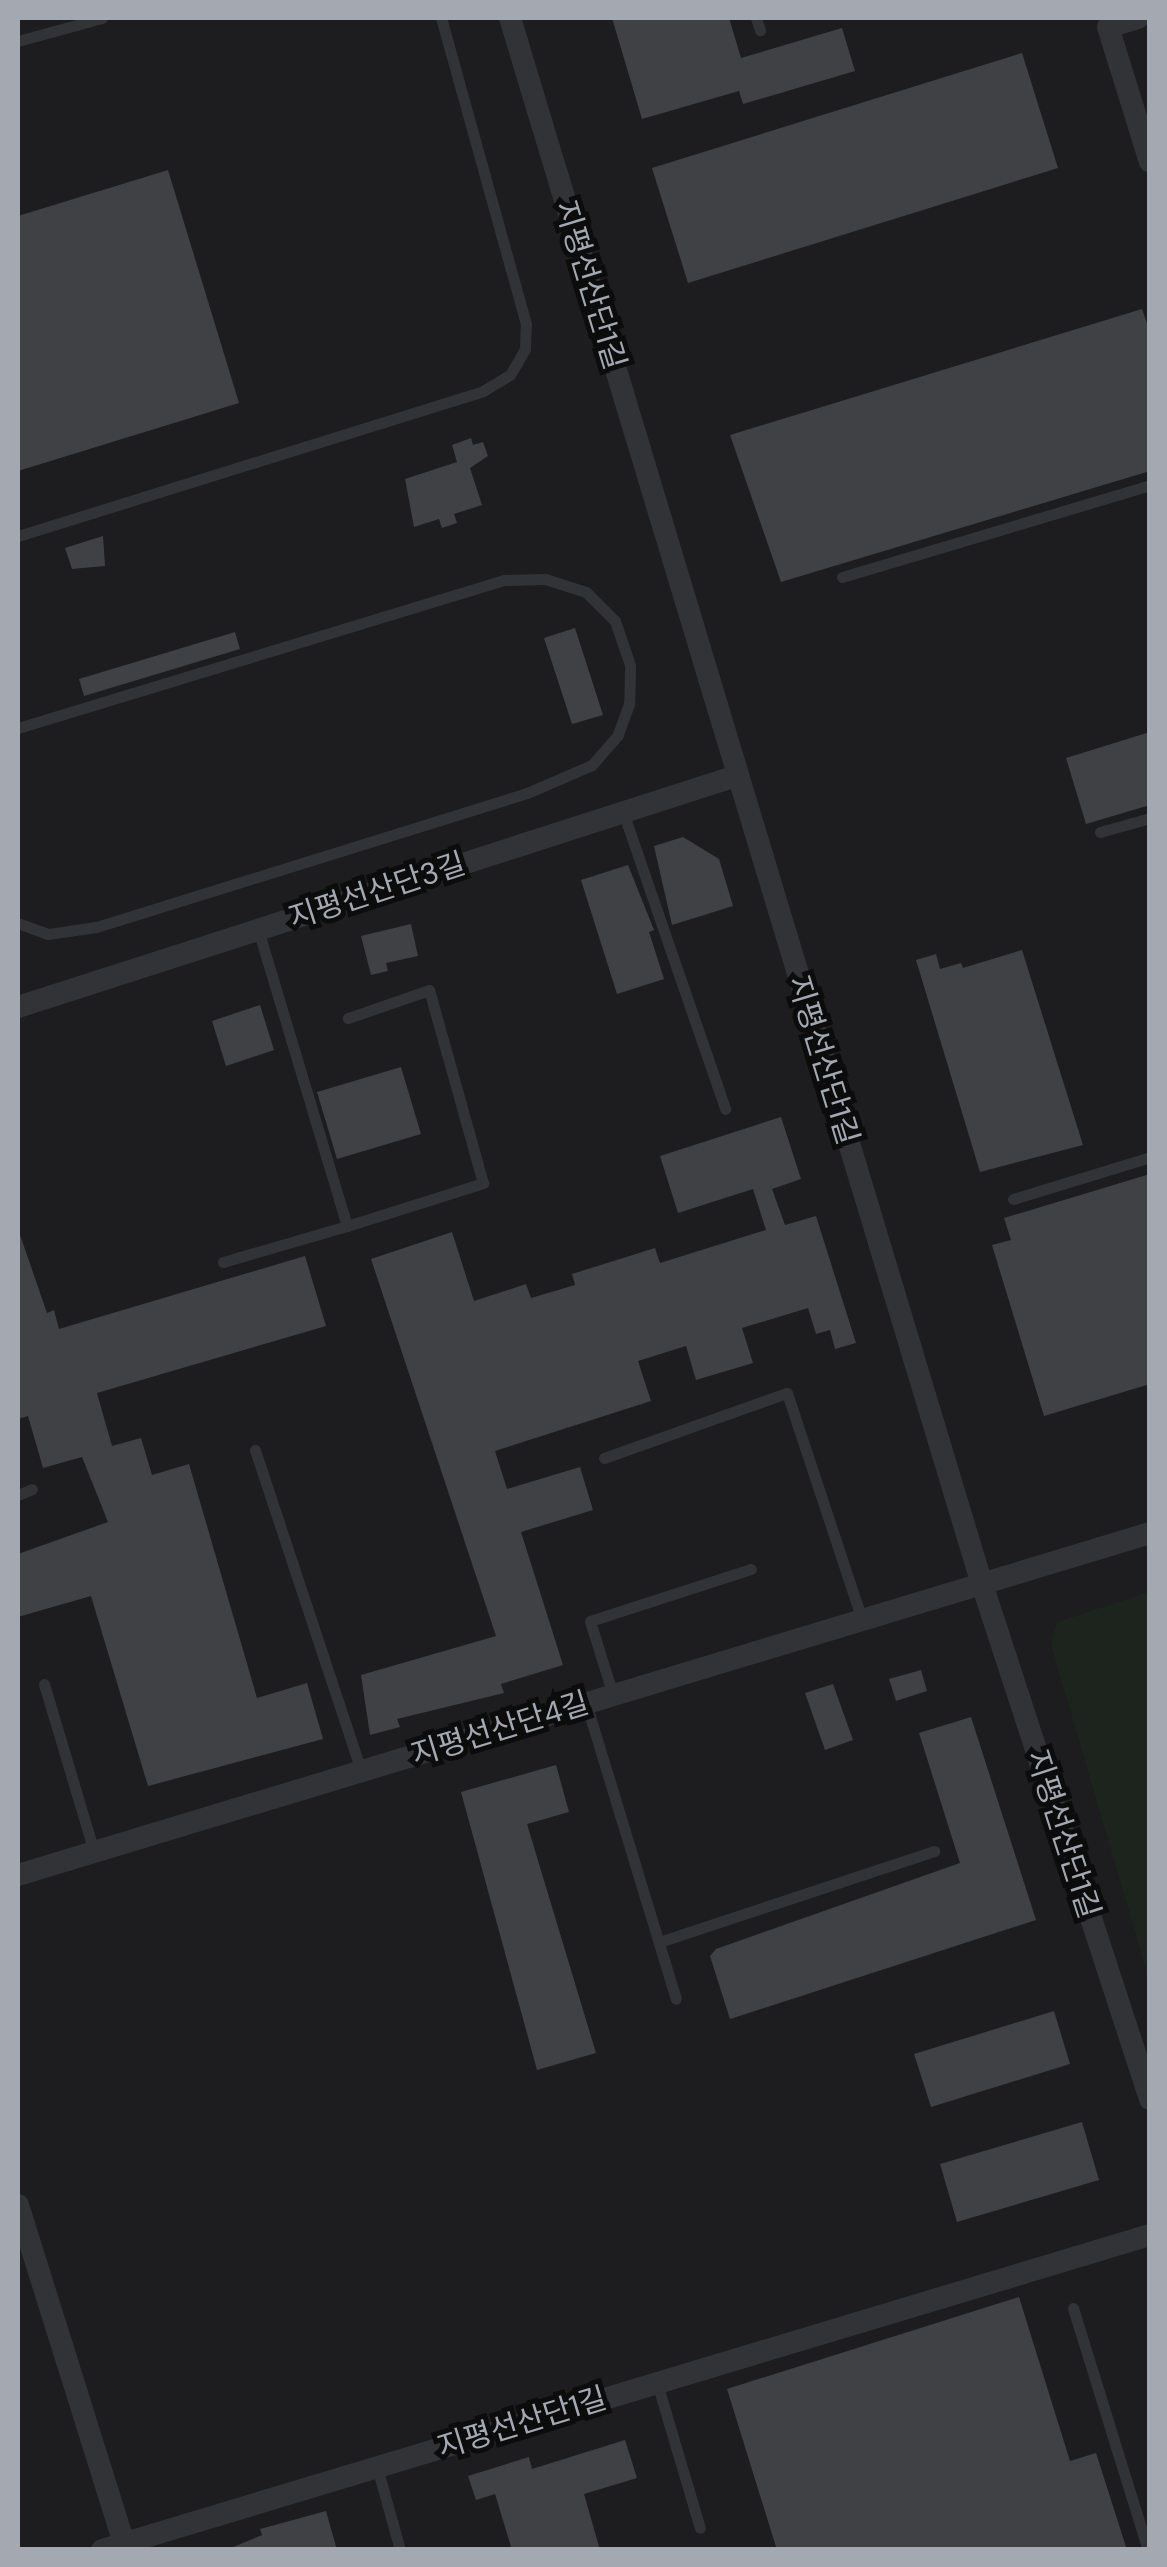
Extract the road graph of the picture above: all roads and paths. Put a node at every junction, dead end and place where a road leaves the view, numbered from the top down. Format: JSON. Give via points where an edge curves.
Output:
{"nodes":[{"id":1,"x":102,"y":18,"type":"edge"},
{"id":2,"x":441,"y":18,"type":"edge"},
{"id":3,"x":510,"y":18,"type":"edge"},
{"id":4,"x":1138,"y":18,"type":"edge"},
{"id":5,"x":18,"y":41,"type":"edge"},
{"id":6,"x":1150,"y":162,"type":"edge"},
{"id":7,"x":1150,"y":486,"type":"edge"},
{"id":8,"x":18,"y":536,"type":"edge"},
{"id":9,"x":842,"y":576,"type":"dead end"},
{"id":10,"x":18,"y":728,"type":"edge"},
{"id":11,"x":736,"y":776,"type":"junction"},
{"id":12,"x":622,"y":812,"type":"junction"},
{"id":13,"x":1150,"y":818,"type":"edge"},
{"id":14,"x":1100,"y":832,"type":"dead end"},
{"id":15,"x":18,"y":923,"type":"edge"},
{"id":16,"x":258,"y":930,"type":"junction"},
{"id":17,"x":18,"y":1007,"type":"edge"},
{"id":18,"x":348,"y":1018,"type":"dead end"},
{"id":19,"x":725,"y":1109,"type":"dead end"},
{"id":20,"x":1150,"y":1158,"type":"edge"},
{"id":21,"x":1013,"y":1199,"type":"dead end"},
{"id":22,"x":347,"y":1226,"type":"junction"},
{"id":23,"x":223,"y":1262,"type":"dead end"},
{"id":24,"x":256,"y":1450,"type":"dead end"},
{"id":25,"x":604,"y":1458,"type":"dead end"},
{"id":26,"x":32,"y":1489,"type":"dead end"},
{"id":27,"x":18,"y":1495,"type":"edge"},
{"id":28,"x":1150,"y":1534,"type":"edge"},
{"id":29,"x":751,"y":1569,"type":"dead end"},
{"id":30,"x":982,"y":1584,"type":"junction"},
{"id":31,"x":862,"y":1620,"type":"junction"},
{"id":32,"x":44,"y":1684,"type":"dead end"},
{"id":33,"x":613,"y":1695,"type":"junction"},
{"id":34,"x":586,"y":1704,"type":"junction"},
{"id":35,"x":361,"y":1771,"type":"junction"},
{"id":36,"x":934,"y":1851,"type":"dead end"},
{"id":37,"x":94,"y":1852,"type":"junction"},
{"id":38,"x":18,"y":1875,"type":"edge"},
{"id":39,"x":659,"y":1942,"type":"junction"},
{"id":40,"x":676,"y":1999,"type":"dead end"},
{"id":41,"x":1150,"y":2099,"type":"edge"},
{"id":42,"x":18,"y":2205,"type":"edge"},
{"id":43,"x":1150,"y":2234,"type":"edge"},
{"id":44,"x":1073,"y":2308,"type":"dead end"},
{"id":45,"x":657,"y":2382,"type":"junction"},
{"id":46,"x":377,"y":2467,"type":"junction"},
{"id":47,"x":700,"y":2528,"type":"dead end"},
{"id":48,"x":118,"y":2547,"type":"edge"},
{"id":49,"x":400,"y":2550,"type":"edge"},
{"id":50,"x":1148,"y":2550,"type":"edge"}],
"edges":[{"from":1,"to":5,"type":"lane"},
{"from":2,"to":8,"type":"lane","via":[[526,324],[525,349],[510,375],[484,391]]},
{"from":3,"to":11,"type":"street","name":"지평선산단1길"},
{"from":4,"to":6,"type":"street","via":[[1108,27]]},
{"from":7,"to":9,"type":"lane"},
{"from":10,"to":15,"type":"lane","via":[[504,580],[546,579],[586,592],[615,621],[630,665],[630,704],[618,735],[592,765],[527,793],[96,927],[48,934]]},
{"from":11,"to":12,"type":"street","name":"지평선산단3길"},
{"from":11,"to":30,"type":"street","name":"지평선산단1길"},
{"from":12,"to":16,"type":"street","name":"지평선산단3길"},
{"from":12,"to":19,"type":"lane"},
{"from":13,"to":14,"type":"lane"},
{"from":16,"to":17,"type":"street","name":"지평선산단3길"},
{"from":16,"to":22,"type":"lane"},
{"from":18,"to":22,"type":"lane","via":[[428,990],[483,1183]]},
{"from":20,"to":21,"type":"lane"},
{"from":22,"to":23,"type":"lane"},
{"from":24,"to":35,"type":"lane"},
{"from":25,"to":31,"type":"lane","via":[[787,1393]]},
{"from":26,"to":27,"type":"lane"},
{"from":28,"to":30,"type":"street","name":"지평선산단4길"},
{"from":29,"to":33,"type":"lane","via":[[590,1622]]},
{"from":30,"to":31,"type":"street","name":"지평선산단4길"},
{"from":30,"to":41,"type":"street","name":"지평선산단1길"},
{"from":31,"to":33,"type":"street","name":"지평선산단4길"},
{"from":32,"to":37,"type":"lane"},
{"from":33,"to":34,"type":"street","name":"지평선산단4길"},
{"from":34,"to":35,"type":"street","name":"지평선산단4길"},
{"from":34,"to":39,"type":"lane"},
{"from":35,"to":37,"type":"street","name":"지평선산단4길"},
{"from":36,"to":39,"type":"lane"},
{"from":37,"to":38,"type":"street","name":"지평선산단4길"},
{"from":39,"to":40,"type":"lane"},
{"from":42,"to":48,"type":"street"},
{"from":43,"to":45,"type":"street","name":"지평선산단1길"},
{"from":44,"to":50,"type":"lane"},
{"from":45,"to":46,"type":"street","name":"지평선산단1길"},
{"from":45,"to":47,"type":"lane"},
{"from":46,"to":48,"type":"street","name":"지평선산단1길"},
{"from":46,"to":49,"type":"lane"}]}
